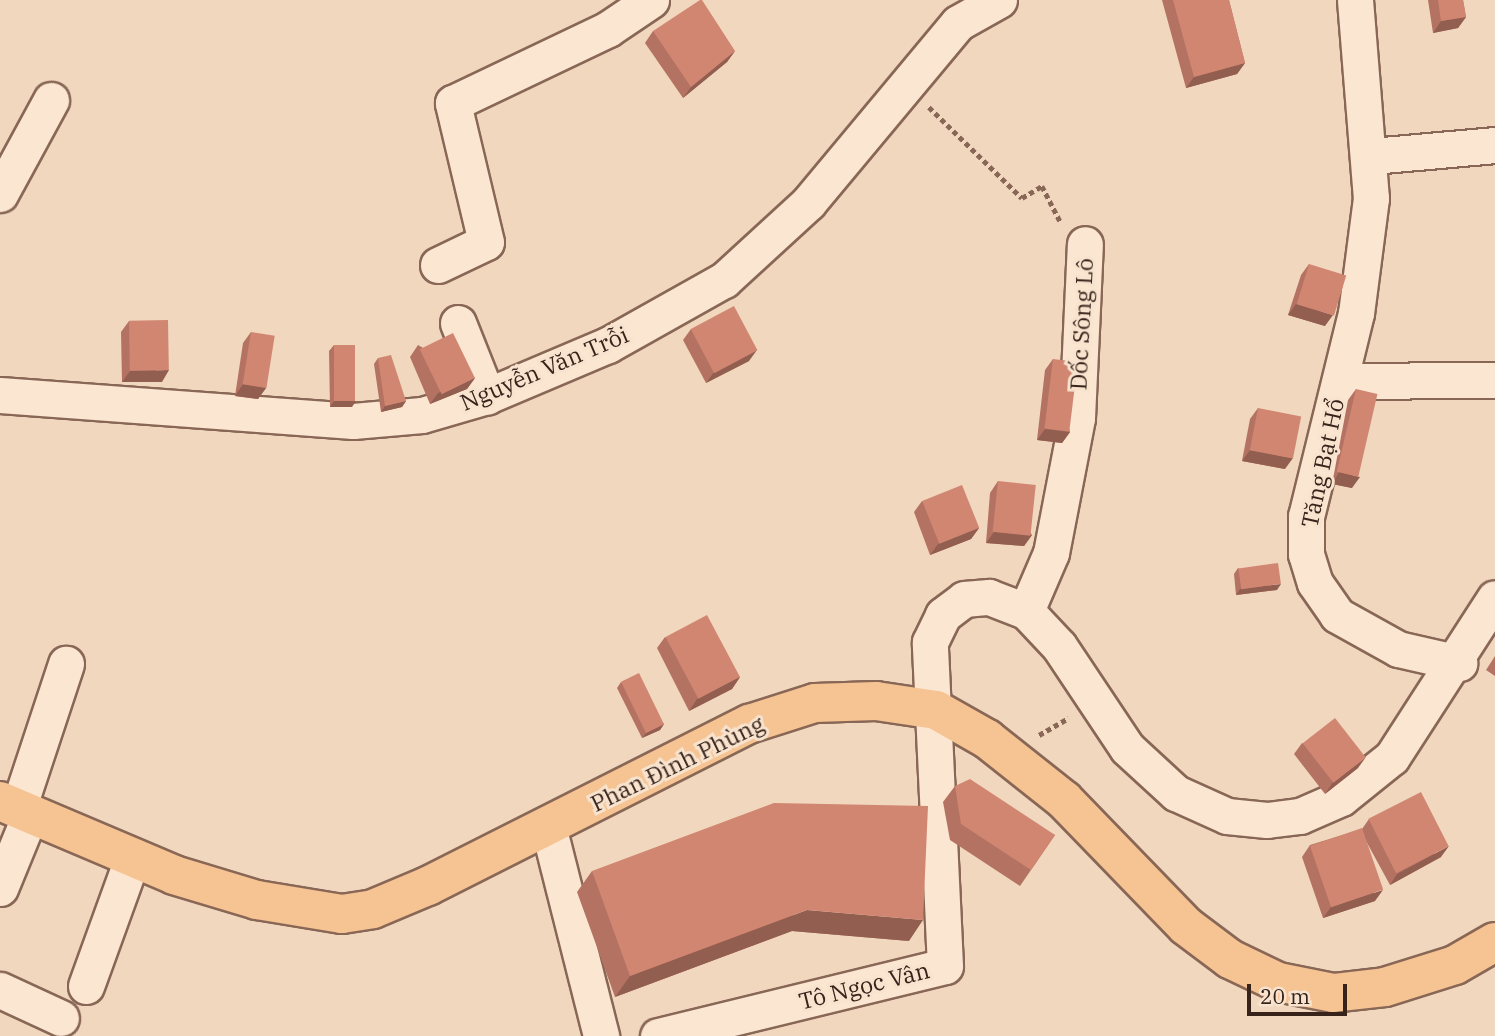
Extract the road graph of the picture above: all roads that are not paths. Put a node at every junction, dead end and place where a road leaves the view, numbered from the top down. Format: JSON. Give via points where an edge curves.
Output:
{"nodes":[{"id":1,"x":651,"y":0,"type":"edge"},
{"id":2,"x":999,"y":0,"type":"edge"},
{"id":3,"x":1355,"y":0,"type":"edge"},
{"id":4,"x":51,"y":100,"type":"dead end"},
{"id":5,"x":1495,"y":145,"type":"edge"},
{"id":6,"x":1372,"y":156,"type":"junction"},
{"id":7,"x":0,"y":194,"type":"edge"},
{"id":8,"x":1085,"y":244,"type":"road end"},
{"id":9,"x":438,"y":265,"type":"dead end"},
{"id":10,"x":458,"y":323,"type":"dead end"},
{"id":11,"x":1495,"y":380,"type":"edge"},
{"id":12,"x":1340,"y":381,"type":"junction"},
{"id":13,"x":0,"y":395,"type":"edge"},
{"id":14,"x":487,"y":396,"type":"junction"},
{"id":15,"x":1495,"y":598,"type":"edge"},
{"id":16,"x":1027,"y":611,"type":"junction"},
{"id":17,"x":1459,"y":663,"type":"junction"},
{"id":18,"x":66,"y":664,"type":"dead end"},
{"id":19,"x":936,"y":710,"type":"junction"},
{"id":20,"x":16,"y":809,"type":"edge"},
{"id":21,"x":548,"y":826,"type":"junction"},
{"id":22,"x":132,"y":859,"type":"junction"},
{"id":23,"x":0,"y":888,"type":"edge"},
{"id":24,"x":1495,"y":942,"type":"edge"},
{"id":25,"x":86,"y":986,"type":"dead end"},
{"id":26,"x":0,"y":990,"type":"edge"},
{"id":27,"x":61,"y":1018,"type":"dead end"},
{"id":28,"x":601,"y":1036,"type":"edge"},
{"id":29,"x":658,"y":1036,"type":"edge"}],
"edges":[{"from":1,"to":9,"type":"street","via":[[608,29],[453,103],[486,242]]},
{"from":2,"to":14,"type":"street","name":"Nguyễn Văn Trỗi","via":[[958,23],[808,203],[724,280],[608,345]]},
{"from":3,"to":6,"type":"street","name":"Tăng Bạt Hổ"},
{"from":4,"to":7,"type":"street"},
{"from":5,"to":6,"type":"street"},
{"from":6,"to":12,"type":"street","name":"Tăng Bạt Hổ","via":[[1367,246]]},
{"from":8,"to":16,"type":"street","name":"Dốc Sông Lô","via":[[1077,418],[1051,553]]},
{"from":10,"to":14,"type":"street"},
{"from":11,"to":12,"type":"street","name":"Tăng Bạt Hổ"},
{"from":12,"to":17,"type":"street","name":"Tăng Bạt Hổ","via":[[1306,516],[1315,583],[1337,615],[1363,632],[1398,649]]},
{"from":13,"to":14,"type":"street","name":"Nguyễn Văn Trỗi","via":[[353,421],[422,415]]},
{"from":15,"to":17,"type":"street"},
{"from":16,"to":17,"type":"street","via":[[1126,748],[1175,793],[1227,816],[1267,820],[1300,816],[1341,798],[1392,757]]},
{"from":16,"to":19,"type":"street","via":[[989,597],[964,599],[943,615],[930,642]]},
{"from":18,"to":20,"type":"street"},
{"from":19,"to":21,"type":"main road","name":"Phan Đình Phùng","via":[[876,701],[815,703],[717,738]]},
{"from":19,"to":24,"type":"main road","name":"Phan Đình Phùng","via":[[1007,755],[1064,800],[1186,926],[1230,959],[1278,982],[1333,993],[1385,987],[1455,965]]},
{"from":19,"to":29,"type":"street","name":"Tô Ngọc Vân","via":[[945,966]]},
{"from":20,"to":22,"type":"main road","name":"Phan Đình Phùng"},
{"from":20,"to":23,"type":"street"},
{"from":21,"to":22,"type":"main road","name":"Phan Đình Phùng","via":[[395,900],[342,914],[257,900]]},
{"from":21,"to":28,"type":"street"},
{"from":22,"to":25,"type":"street"},
{"from":26,"to":27,"type":"street"}]}
